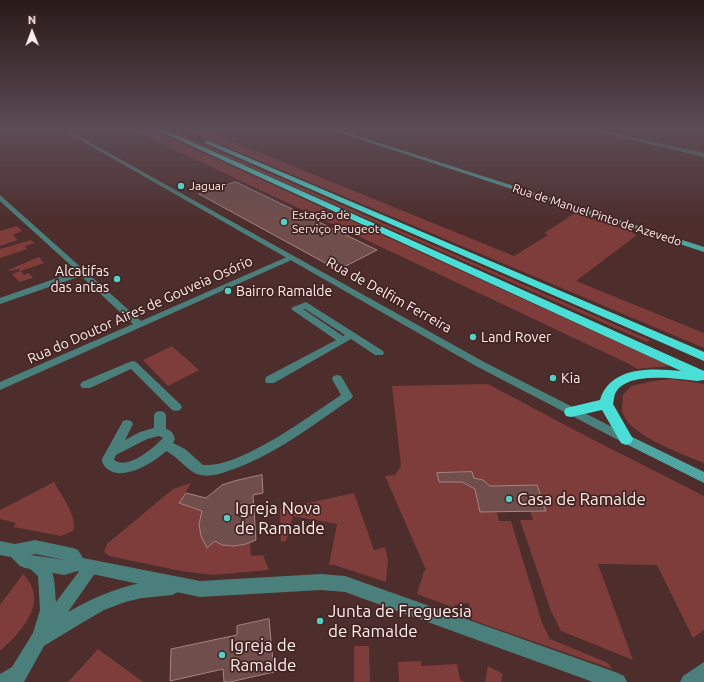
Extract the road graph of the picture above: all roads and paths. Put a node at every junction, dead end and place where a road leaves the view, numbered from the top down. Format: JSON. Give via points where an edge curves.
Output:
{"nodes":[{"id":1,"x":119,"y":161,"type":"edge"},
{"id":2,"x":229,"y":161,"type":"edge"},
{"id":3,"x":250,"y":161,"type":"edge"},
{"id":4,"x":429,"y":161,"type":"edge"},
{"id":5,"x":0,"y":197,"type":"edge"},
{"id":6,"x":4,"y":205,"type":"edge"},
{"id":7,"x":704,"y":250,"type":"edge"},
{"id":8,"x":292,"y":258,"type":"junction"},
{"id":9,"x":83,"y":272,"type":"junction"},
{"id":10,"x":0,"y":301,"type":"edge"},
{"id":11,"x":545,"y":303,"type":"junction"},
{"id":12,"x":140,"y":325,"type":"junction"},
{"id":13,"x":352,"y":335,"type":"junction"},
{"id":14,"x":343,"y":340,"type":"junction"},
{"id":15,"x":379,"y":352,"type":"dead end"},
{"id":16,"x":704,"y":357,"type":"edge"},
{"id":17,"x":704,"y":370,"type":"edge"},
{"id":18,"x":704,"y":377,"type":"edge"},
{"id":19,"x":337,"y":379,"type":"dead end"},
{"id":20,"x":270,"y":380,"type":"dead end"},
{"id":21,"x":1,"y":385,"type":"edge"},
{"id":22,"x":86,"y":385,"type":"dead end"},
{"id":23,"x":606,"y":404,"type":"junction"},
{"id":24,"x":176,"y":407,"type":"dead end"},
{"id":25,"x":571,"y":412,"type":"junction"},
{"id":26,"x":160,"y":415,"type":"dead end"},
{"id":27,"x":127,"y":424,"type":"dead end"},
{"id":28,"x":160,"y":431,"type":"junction"},
{"id":29,"x":626,"y":439,"type":"junction"},
{"id":30,"x":166,"y":445,"type":"junction"},
{"id":31,"x":114,"y":451,"type":"junction"},
{"id":32,"x":704,"y":478,"type":"edge"},
{"id":33,"x":0,"y":548,"type":"edge"},
{"id":34,"x":15,"y":551,"type":"junction"},
{"id":35,"x":33,"y":562,"type":"junction"},
{"id":36,"x":85,"y":565,"type":"junction"},
{"id":37,"x":181,"y":586,"type":"junction"},
{"id":38,"x":38,"y":640,"type":"junction"},
{"id":39,"x":704,"y":671,"type":"edge"},
{"id":40,"x":18,"y":677,"type":"edge"},
{"id":41,"x":4,"y":682,"type":"edge"},
{"id":42,"x":618,"y":682,"type":"edge"},
{"id":43,"x":689,"y":682,"type":"edge"}],
"edges":[{"from":1,"to":8,"type":"street","name":"Rua de Delfim Ferreira"},
{"from":2,"to":11,"type":"highway"},
{"from":3,"to":16,"type":"highway"},
{"from":4,"to":7,"type":"main road","name":"Rua de Manuel Pinto de Azevedo"},
{"from":5,"to":6,"type":"street"},
{"from":6,"to":9,"type":"street"},
{"from":8,"to":12,"type":"street","name":"Rua do Doutor Aires de Gouveia Osório"},
{"from":8,"to":25,"type":"street","name":"Rua de Delfim Ferreira"},
{"from":9,"to":10,"type":"street"},
{"from":9,"to":12,"type":"street"},
{"from":11,"to":17,"type":"highway","via":[[560,306]]},
{"from":11,"to":18,"type":"highway"},
{"from":12,"to":21,"type":"street","name":"Rua do Doutor Aires de Gouveia Osório"},
{"from":13,"to":14,"type":"street"},
{"from":13,"to":14,"type":"street","via":[[323,324]]},
{"from":13,"to":15,"type":"street"},
{"from":14,"to":20,"type":"street"},
{"from":18,"to":23,"type":"highway","via":[[654,374],[623,379],[612,387]]},
{"from":19,"to":30,"type":"street","via":[[346,396],[257,455],[210,471],[201,470],[182,453]]},
{"from":22,"to":24,"type":"street","via":[[132,364]]},
{"from":23,"to":25,"type":"highway"},
{"from":23,"to":29,"type":"highway"},
{"from":25,"to":29,"type":"street","name":"Rua de Delfim Ferreira"},
{"from":26,"to":28,"type":"street"},
{"from":27,"to":31,"type":"street"},
{"from":28,"to":30,"type":"street","via":[[169,436]]},
{"from":28,"to":31,"type":"street","via":[[144,435]]},
{"from":29,"to":32,"type":"main road","name":"Rua de Delfim Ferreira"},
{"from":30,"to":31,"type":"street","via":[[150,457],[120,469],[108,462]]},
{"from":33,"to":34,"type":"street"},
{"from":34,"to":35,"type":"street","via":[[25,561]]},
{"from":34,"to":36,"type":"street","via":[[35,547],[73,555]]},
{"from":35,"to":36,"type":"street","via":[[64,568]]},
{"from":35,"to":38,"type":"street","via":[[46,573],[48,610]]},
{"from":36,"to":37,"type":"street"},
{"from":36,"to":38,"type":"street"},
{"from":37,"to":38,"type":"street","via":[[138,591],[110,600],[84,612]]},
{"from":37,"to":42,"type":"street","via":[[220,589],[320,582],[345,584]]},
{"from":38,"to":40,"type":"street"},
{"from":39,"to":43,"type":"street"},
{"from":40,"to":41,"type":"street"}]}
